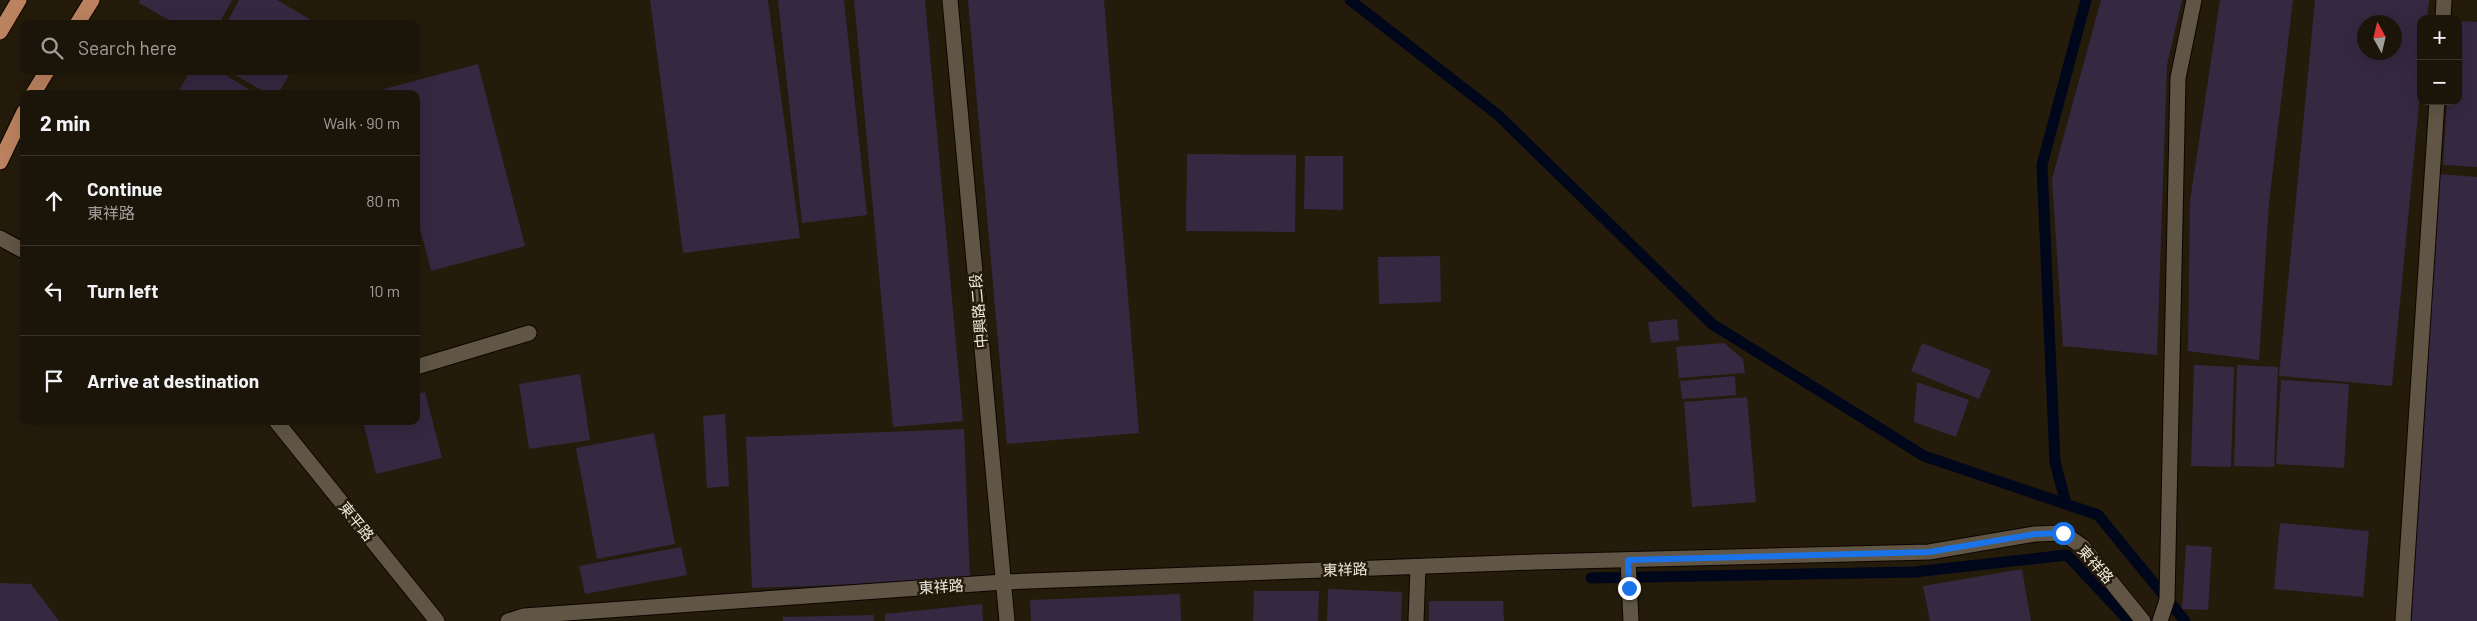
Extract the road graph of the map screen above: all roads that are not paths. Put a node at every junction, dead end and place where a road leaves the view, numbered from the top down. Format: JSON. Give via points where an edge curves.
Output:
{"nodes":[{"id":1,"x":19,"y":0,"type":"edge"},
{"id":2,"x":92,"y":0,"type":"edge"},
{"id":3,"x":950,"y":0,"type":"edge"},
{"id":4,"x":2194,"y":0,"type":"edge"},
{"id":5,"x":2444,"y":0,"type":"edge"},
{"id":6,"x":2443,"y":15,"type":"edge"},
{"id":7,"x":80,"y":20,"type":"edge"},
{"id":8,"x":0,"y":32,"type":"edge"},
{"id":9,"x":45,"y":75,"type":"edge"},
{"id":10,"x":35,"y":90,"type":"edge"},
{"id":11,"x":2437,"y":105,"type":"edge"},
{"id":12,"x":20,"y":120,"type":"edge"},
{"id":13,"x":0,"y":162,"type":"edge"},
{"id":14,"x":0,"y":238,"type":"edge"},
{"id":15,"x":20,"y":249,"type":"edge"},
{"id":16,"x":529,"y":333,"type":"dead end"},
{"id":17,"x":420,"y":366,"type":"edge"},
{"id":18,"x":279,"y":425,"type":"edge"},
{"id":19,"x":1628,"y":560,"type":"junction"},
{"id":20,"x":1418,"y":567,"type":"junction"},
{"id":21,"x":1002,"y":582,"type":"junction"},
{"id":22,"x":437,"y":621,"type":"edge"},
{"id":23,"x":508,"y":621,"type":"edge"},
{"id":24,"x":1006,"y":621,"type":"edge"},
{"id":25,"x":1416,"y":621,"type":"edge"},
{"id":26,"x":1631,"y":621,"type":"edge"},
{"id":27,"x":2143,"y":621,"type":"edge"},
{"id":28,"x":2160,"y":621,"type":"edge"},
{"id":29,"x":2403,"y":621,"type":"edge"}],
"edges":[{"from":1,"to":8,"type":"main road"},
{"from":2,"to":7,"type":"main road"},
{"from":3,"to":21,"type":"street","name":"中興路二段"},
{"from":4,"to":28,"type":"street","via":[[2178,78],[2167,600]]},
{"from":5,"to":6,"type":"street"},
{"from":9,"to":10,"type":"main road"},
{"from":11,"to":29,"type":"street"},
{"from":12,"to":13,"type":"main road"},
{"from":14,"to":15,"type":"street"},
{"from":16,"to":17,"type":"street"},
{"from":18,"to":22,"type":"street","name":"東平路"},
{"from":19,"to":20,"type":"street","name":"東祥路"},
{"from":19,"to":26,"type":"street"},
{"from":19,"to":27,"type":"street","name":"東祥路","via":[[1929,552],[2035,534],[2063,533],[2083,547]]},
{"from":20,"to":21,"type":"street","name":"東祥路"},
{"from":20,"to":25,"type":"street"},
{"from":21,"to":23,"type":"street","name":"東祥路","via":[[524,616]]},
{"from":21,"to":24,"type":"street","name":"中興路二段"}]}
